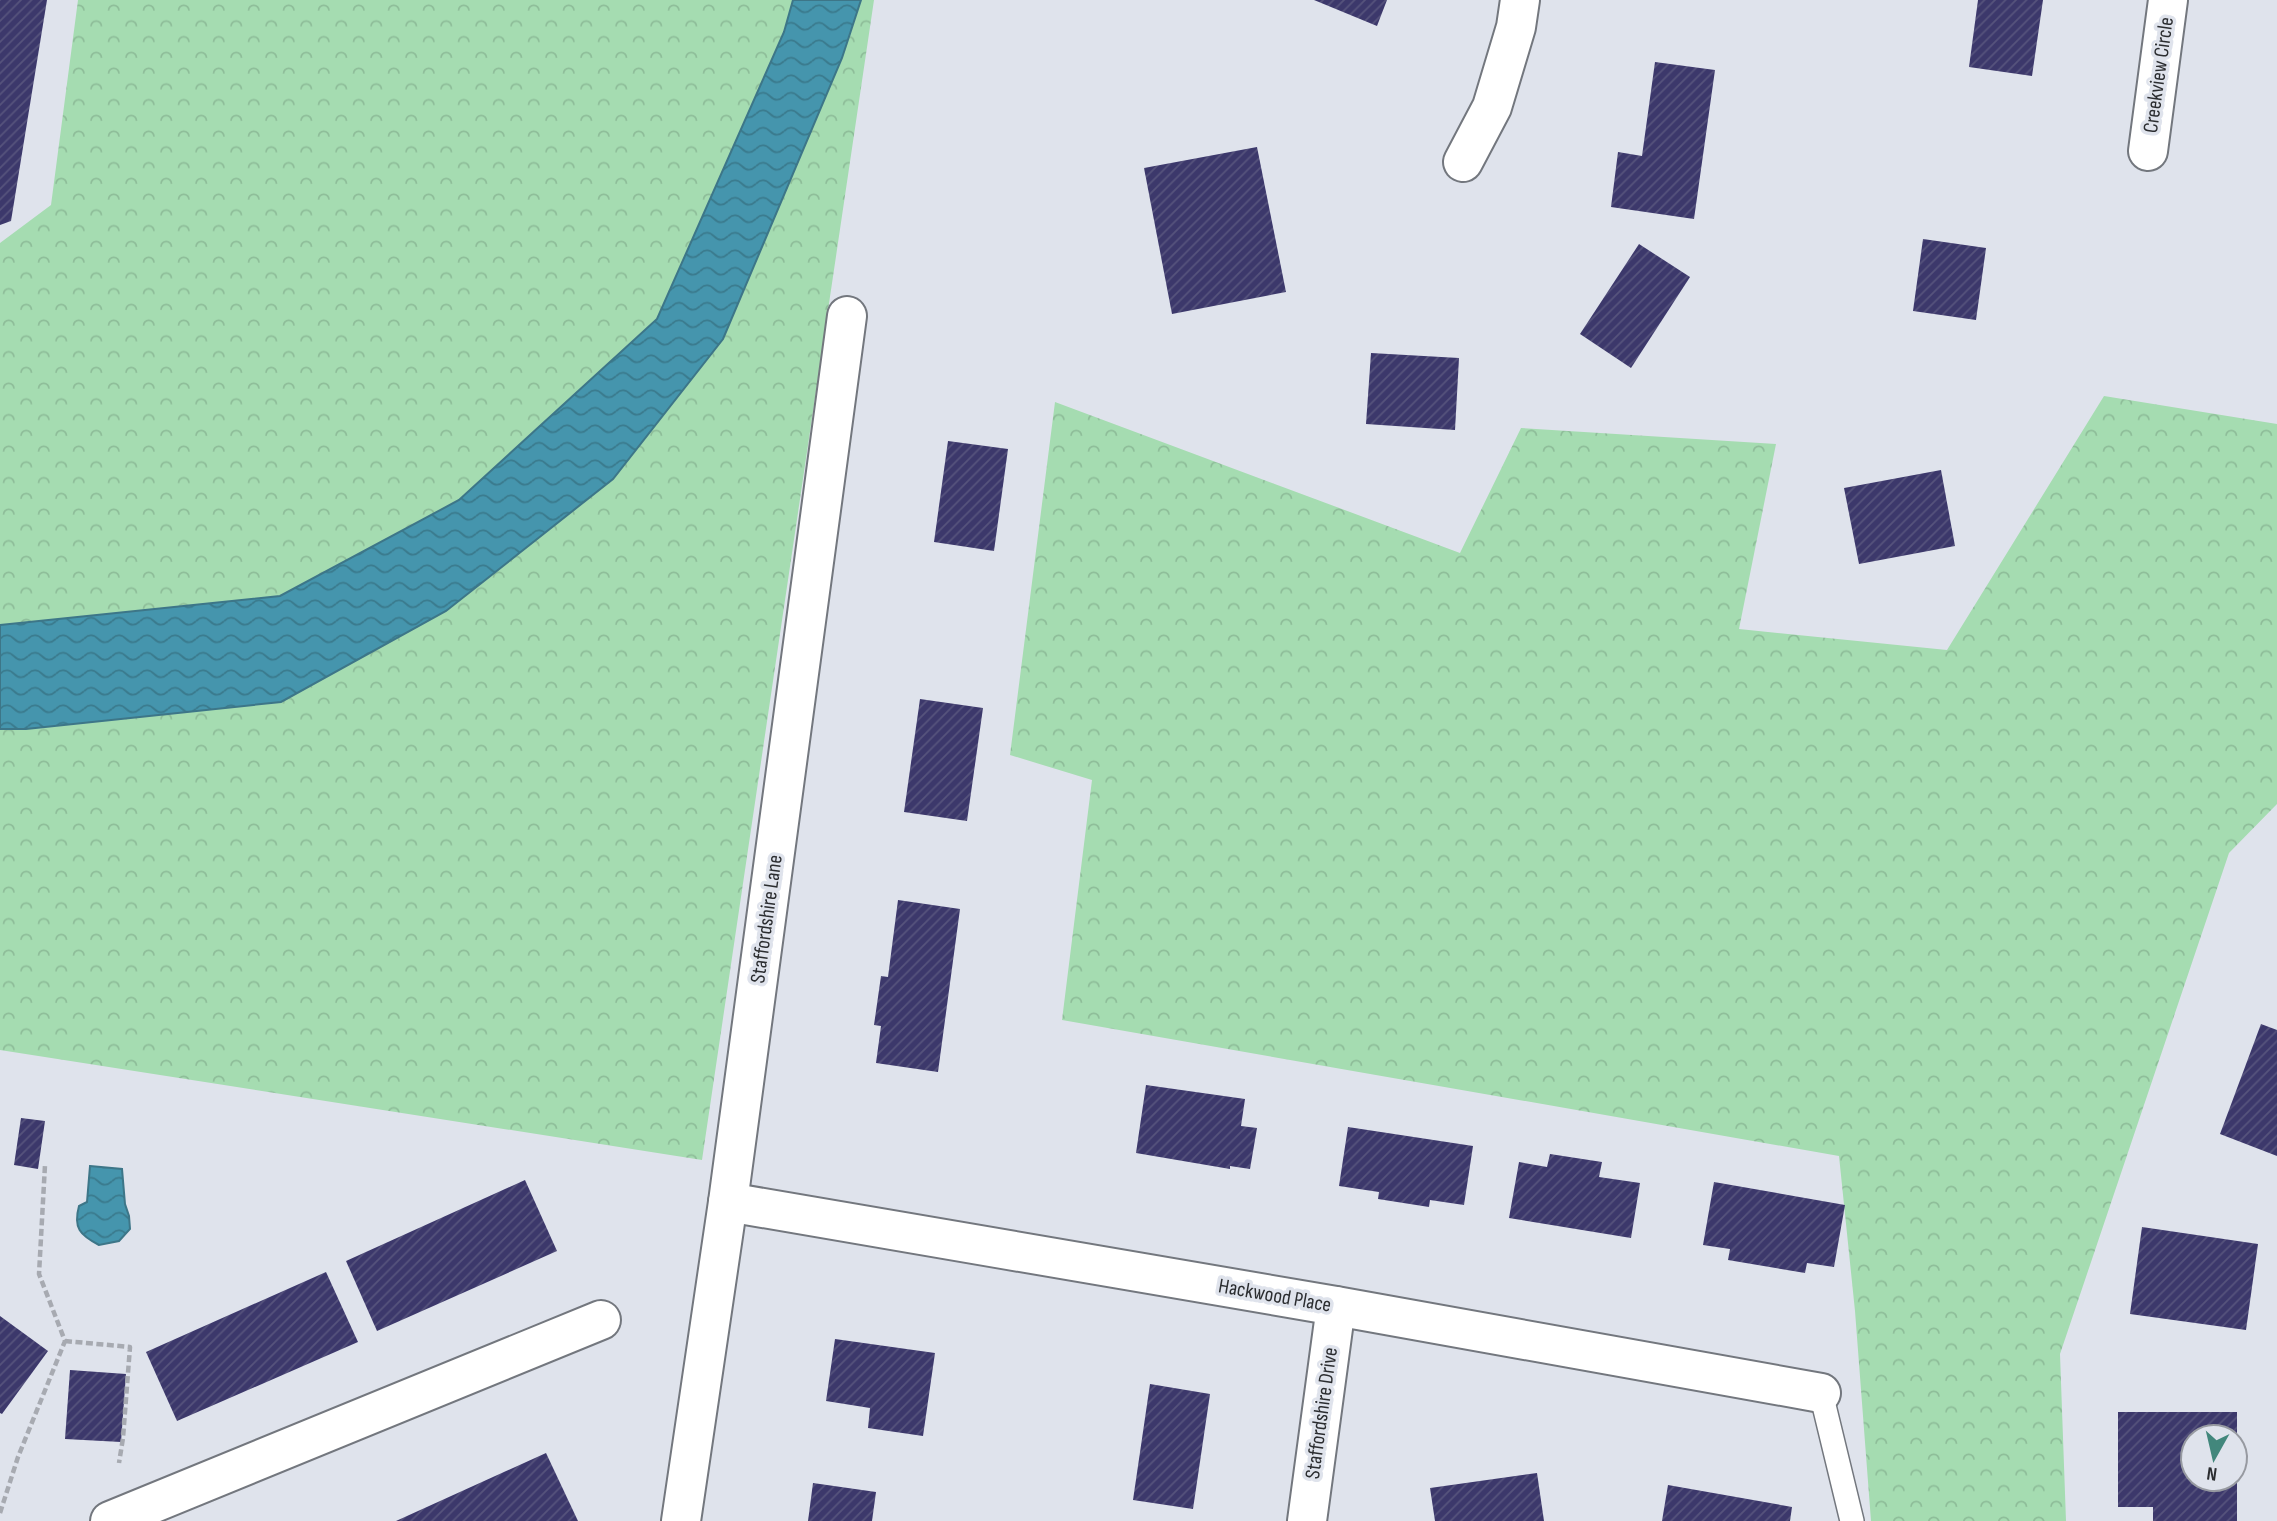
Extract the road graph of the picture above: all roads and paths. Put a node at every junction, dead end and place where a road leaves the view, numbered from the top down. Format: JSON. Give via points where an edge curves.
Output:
{"nodes":[{"id":1,"x":1520,"y":0,"type":"edge"},
{"id":2,"x":2168,"y":0,"type":"edge"},
{"id":3,"x":2148,"y":151,"type":"dead end"},
{"id":4,"x":1463,"y":162,"type":"dead end"},
{"id":5,"x":847,"y":316,"type":"dead end"},
{"id":6,"x":45,"y":1164,"type":"dead end"},
{"id":7,"x":728,"y":1202,"type":"junction"},
{"id":8,"x":1336,"y":1306,"type":"junction"},
{"id":9,"x":601,"y":1320,"type":"dead end"},
{"id":10,"x":65,"y":1341,"type":"junction"},
{"id":11,"x":1821,"y":1393,"type":"joint"},
{"id":12,"x":119,"y":1463,"type":"dead end"},
{"id":13,"x":0,"y":1513,"type":"edge"},
{"id":14,"x":110,"y":1521,"type":"edge"},
{"id":15,"x":681,"y":1521,"type":"edge"},
{"id":16,"x":1307,"y":1521,"type":"edge"},
{"id":17,"x":1852,"y":1521,"type":"edge"}],
"edges":[{"from":1,"to":4,"type":"street","via":[[1492,107]]},
{"from":2,"to":3,"type":"street","name":"Creekview Circle"},
{"from":5,"to":7,"type":"street","name":"Staffordshire Lane"},
{"from":6,"to":10,"type":"path","via":[[38,1274]]},
{"from":7,"to":8,"type":"street","name":"Hackwood Place"},
{"from":7,"to":15,"type":"street","name":"Staffordshire Lane"},
{"from":8,"to":11,"type":"street","name":"Hackwood Place"},
{"from":8,"to":16,"type":"street","name":"Staffordshire Drive"},
{"from":9,"to":14,"type":"street"},
{"from":10,"to":12,"type":"path","via":[[130,1347]]},
{"from":10,"to":13,"type":"path"},
{"from":11,"to":17,"type":"lane"}]}
